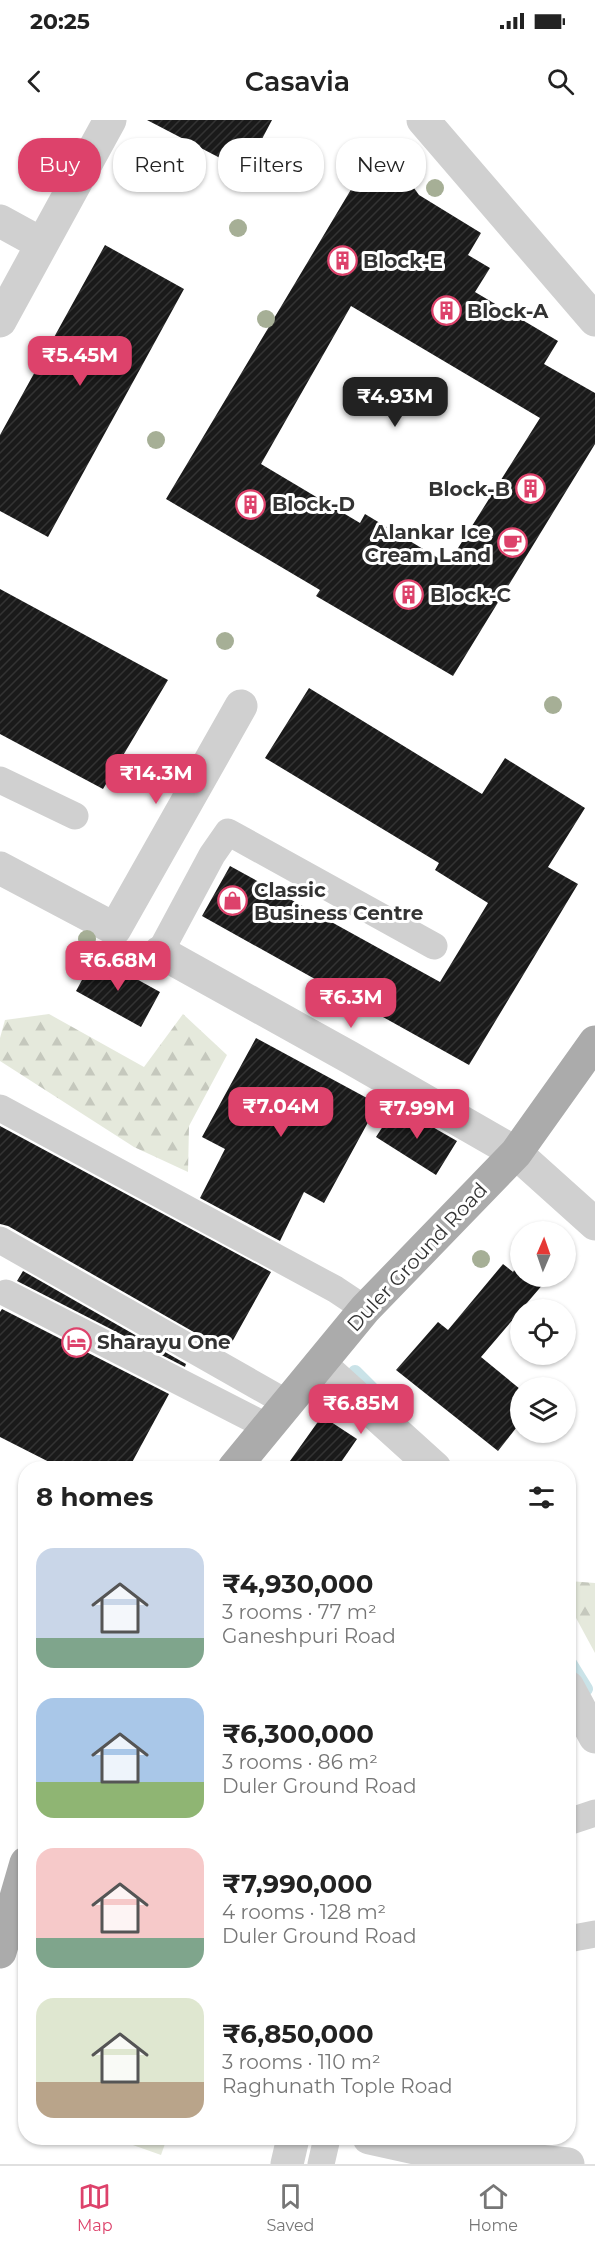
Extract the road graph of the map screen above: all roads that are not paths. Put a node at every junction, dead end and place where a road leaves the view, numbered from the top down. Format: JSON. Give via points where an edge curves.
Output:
{"nodes":[{"id":1,"x":110,"y":120,"type":"edge"},
{"id":2,"x":423,"y":120,"type":"edge"},
{"id":3,"x":0,"y":221,"type":"edge"},
{"id":4,"x":42,"y":244,"type":"junction"},
{"id":5,"x":595,"y":320,"type":"edge"},
{"id":6,"x":0,"y":321,"type":"edge"},
{"id":7,"x":241,"y":706,"type":"dead end"},
{"id":8,"x":0,"y":780,"type":"edge"},
{"id":9,"x":75,"y":816,"type":"dead end"},
{"id":10,"x":0,"y":868,"type":"edge"},
{"id":11,"x":434,"y":946,"type":"dead end"},
{"id":12,"x":160,"y":952,"type":"joint"},
{"id":13,"x":595,"y":1042,"type":"edge"},
{"id":14,"x":0,"y":1108,"type":"edge"},
{"id":15,"x":516,"y":1153,"type":"junction"},
{"id":16,"x":595,"y":1224,"type":"edge"},
{"id":17,"x":0,"y":1240,"type":"edge"},
{"id":18,"x":6,"y":1293,"type":"dead end"},
{"id":19,"x":365,"y":1309,"type":"junction"},
{"id":20,"x":320,"y":1364,"type":"junction"},
{"id":21,"x":278,"y":1415,"type":"junction"},
{"id":22,"x":240,"y":1461,"type":"edge"},
{"id":23,"x":427,"y":1461,"type":"edge"},
{"id":24,"x":576,"y":1702,"type":"edge"},
{"id":25,"x":595,"y":1737,"type":"edge"},
{"id":26,"x":595,"y":1802,"type":"edge"},
{"id":27,"x":576,"y":1807,"type":"edge"},
{"id":28,"x":595,"y":1813,"type":"edge"},
{"id":29,"x":576,"y":1819,"type":"edge"},
{"id":30,"x":18,"y":1890,"type":"edge"},
{"id":31,"x":595,"y":1934,"type":"edge"},
{"id":32,"x":576,"y":1938,"type":"edge"},
{"id":33,"x":0,"y":1952,"type":"edge"},
{"id":34,"x":291,"y":2145,"type":"edge"},
{"id":35,"x":325,"y":2145,"type":"edge"},
{"id":36,"x":401,"y":2145,"type":"edge"},
{"id":37,"x":555,"y":2163,"type":"edge"},
{"id":38,"x":287,"y":2164,"type":"edge"},
{"id":39,"x":321,"y":2164,"type":"edge"}],
"edges":[{"from":1,"to":4,"type":"street"},
{"from":2,"to":5,"type":"street"},
{"from":3,"to":4,"type":"street"},
{"from":4,"to":6,"type":"street"},
{"from":7,"to":10,"type":"street","via":[[115,929]]},
{"from":8,"to":9,"type":"lane"},
{"from":11,"to":12,"type":"lane","via":[[228,832]]},
{"from":12,"to":15,"type":"street"},
{"from":13,"to":15,"type":"main road","name":"Duler Ground Road"},
{"from":14,"to":19,"type":"lane"},
{"from":15,"to":16,"type":"street"},
{"from":15,"to":19,"type":"main road","name":"Duler Ground Road"},
{"from":17,"to":21,"type":"lane"},
{"from":18,"to":21,"type":"lane"},
{"from":19,"to":20,"type":"main road","name":"Duler Ground Road"},
{"from":20,"to":21,"type":"main road","name":"Duler Ground Road"},
{"from":20,"to":23,"type":"street"},
{"from":21,"to":22,"type":"main road","name":"Duler Ground Road"},
{"from":24,"to":25,"type":"street"},
{"from":26,"to":27,"type":"lane"},
{"from":28,"to":29,"type":"lane"},
{"from":30,"to":33,"type":"main road"},
{"from":31,"to":32,"type":"lane"},
{"from":34,"to":38,"type":"street"},
{"from":35,"to":39,"type":"lane"},
{"from":36,"to":37,"type":"street"}]}
